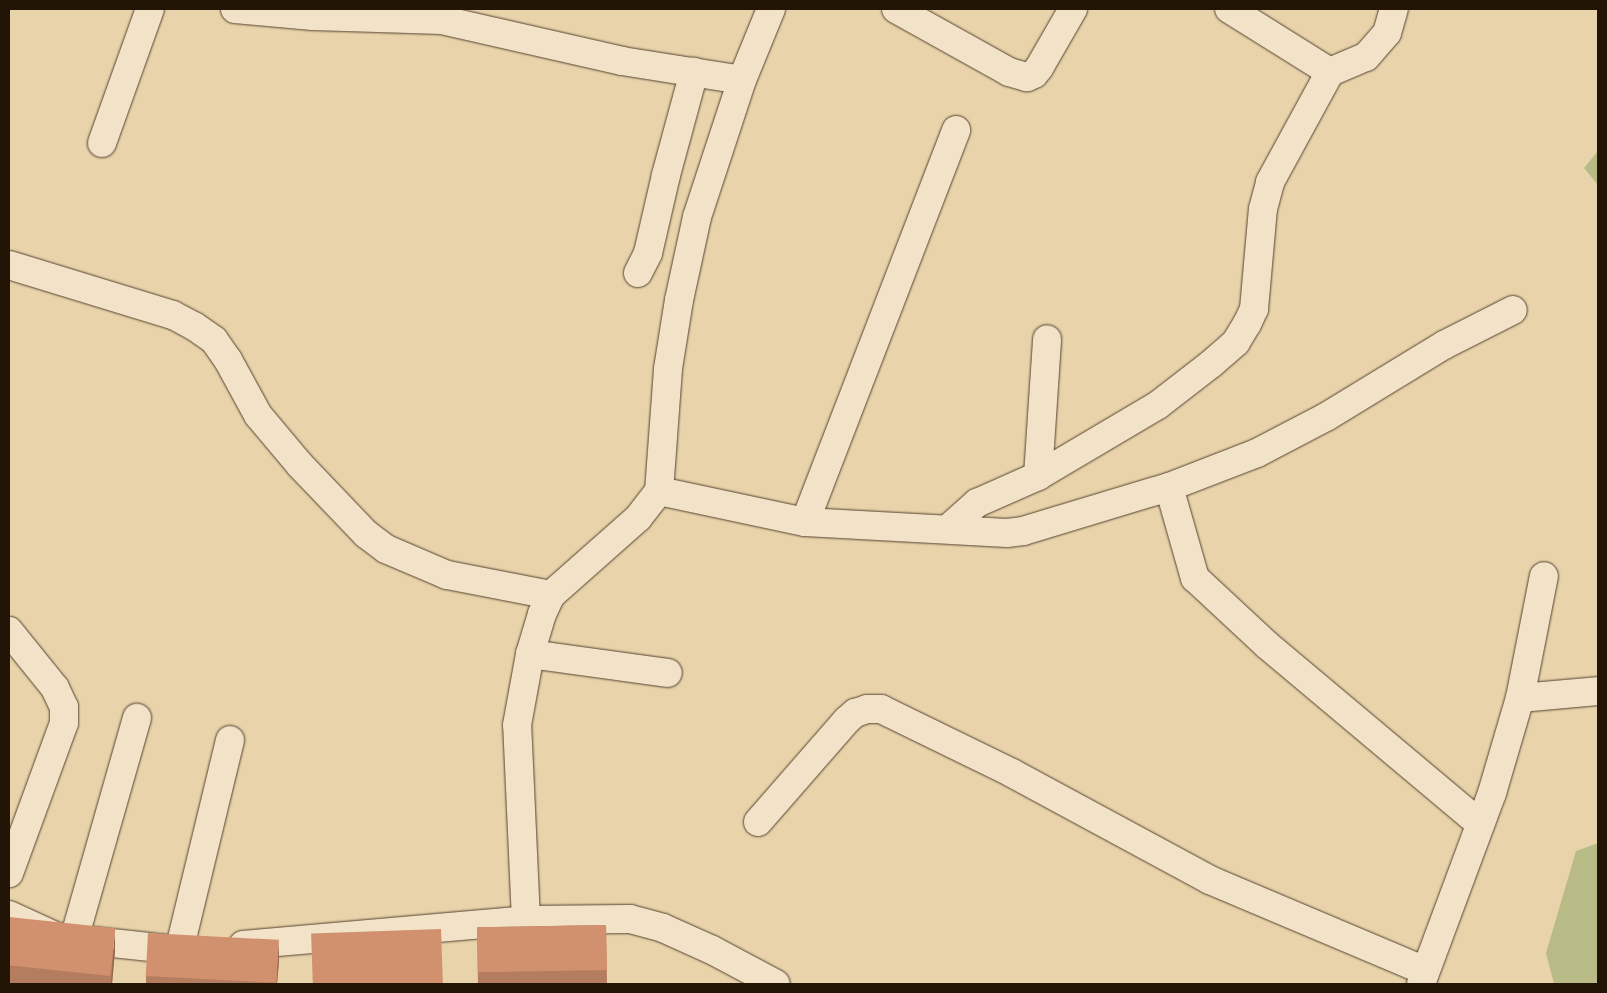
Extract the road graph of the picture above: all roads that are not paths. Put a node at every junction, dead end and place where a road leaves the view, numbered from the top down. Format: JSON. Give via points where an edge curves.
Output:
{"nodes":[{"id":1,"x":150,"y":9,"type":"edge"},
{"id":2,"x":235,"y":9,"type":"edge"},
{"id":3,"x":771,"y":9,"type":"edge"},
{"id":4,"x":896,"y":9,"type":"edge"},
{"id":5,"x":1073,"y":9,"type":"edge"},
{"id":6,"x":1229,"y":9,"type":"edge"},
{"id":7,"x":1394,"y":9,"type":"edge"},
{"id":8,"x":694,"y":72,"type":"junction"},
{"id":9,"x":1330,"y":72,"type":"junction"},
{"id":10,"x":742,"y":80,"type":"junction"},
{"id":11,"x":956,"y":130,"type":"dead end"},
{"id":12,"x":102,"y":143,"type":"dead end"},
{"id":13,"x":9,"y":265,"type":"edge"},
{"id":14,"x":638,"y":273,"type":"dead end"},
{"id":15,"x":1513,"y":310,"type":"dead end"},
{"id":16,"x":1047,"y":339,"type":"dead end"},
{"id":17,"x":1038,"y":476,"type":"junction"},
{"id":18,"x":1169,"y":487,"type":"junction"},
{"id":19,"x":659,"y":491,"type":"junction"},
{"id":20,"x":805,"y":522,"type":"junction"},
{"id":21,"x":948,"y":528,"type":"junction"},
{"id":22,"x":1544,"y":576,"type":"dead end"},
{"id":23,"x":551,"y":595,"type":"junction"},
{"id":24,"x":9,"y":631,"type":"edge"},
{"id":25,"x":530,"y":654,"type":"junction"},
{"id":26,"x":668,"y":673,"type":"dead end"},
{"id":27,"x":1598,"y":691,"type":"edge"},
{"id":28,"x":1520,"y":698,"type":"junction"},
{"id":29,"x":137,"y":718,"type":"dead end"},
{"id":30,"x":230,"y":740,"type":"dead end"},
{"id":31,"x":758,"y":822,"type":"dead end"},
{"id":32,"x":1480,"y":824,"type":"junction"},
{"id":33,"x":9,"y":873,"type":"edge"},
{"id":34,"x":9,"y":915,"type":"edge"},
{"id":35,"x":526,"y":920,"type":"junction"},
{"id":36,"x":74,"y":939,"type":"junction"},
{"id":37,"x":179,"y":951,"type":"junction"},
{"id":38,"x":1423,"y":978,"type":"edge"},
{"id":39,"x":776,"y":984,"type":"edge"}],
"edges":[{"from":1,"to":12,"type":"street"},
{"from":2,"to":8,"type":"street","via":[[313,16],[442,20],[622,60]]},
{"from":3,"to":10,"type":"street"},
{"from":4,"to":5,"type":"street","via":[[1009,72],[1028,77],[1038,68]]},
{"from":6,"to":9,"type":"street"},
{"from":7,"to":9,"type":"street","via":[[1387,33],[1366,57]]},
{"from":8,"to":10,"type":"street"},
{"from":8,"to":14,"type":"street","via":[[648,253]]},
{"from":9,"to":17,"type":"street","via":[[1265,196],[1254,309],[1236,342],[1158,406]]},
{"from":10,"to":19,"type":"street","via":[[698,217],[679,300],[668,370]]},
{"from":11,"to":20,"type":"street"},
{"from":13,"to":23,"type":"street","via":[[173,315],[214,340],[258,415],[359,527],[386,549],[447,575]]},
{"from":15,"to":18,"type":"street","via":[[1444,345],[1326,417],[1257,453]]},
{"from":16,"to":17,"type":"street"},
{"from":17,"to":21,"type":"street","via":[[977,503]]},
{"from":18,"to":21,"type":"street","via":[[1023,531]]},
{"from":18,"to":32,"type":"street","via":[[1195,578],[1267,645]]},
{"from":19,"to":20,"type":"street"},
{"from":19,"to":23,"type":"street","via":[[638,518]]},
{"from":20,"to":21,"type":"street"},
{"from":22,"to":28,"type":"street"},
{"from":23,"to":25,"type":"street"},
{"from":24,"to":33,"type":"street","via":[[55,688],[64,706],[64,723]]},
{"from":25,"to":26,"type":"street"},
{"from":25,"to":35,"type":"street","via":[[517,725]]},
{"from":27,"to":28,"type":"street"},
{"from":28,"to":32,"type":"street"},
{"from":29,"to":36,"type":"street"},
{"from":30,"to":37,"type":"street"},
{"from":31,"to":38,"type":"street","via":[[847,720],[867,709],[881,709],[1012,773],[1210,880]]},
{"from":32,"to":38,"type":"street"},
{"from":34,"to":36,"type":"street","via":[[57,937]]},
{"from":35,"to":37,"type":"street"},
{"from":35,"to":39,"type":"street","via":[[630,919],[663,928]]},
{"from":36,"to":37,"type":"street"}]}
